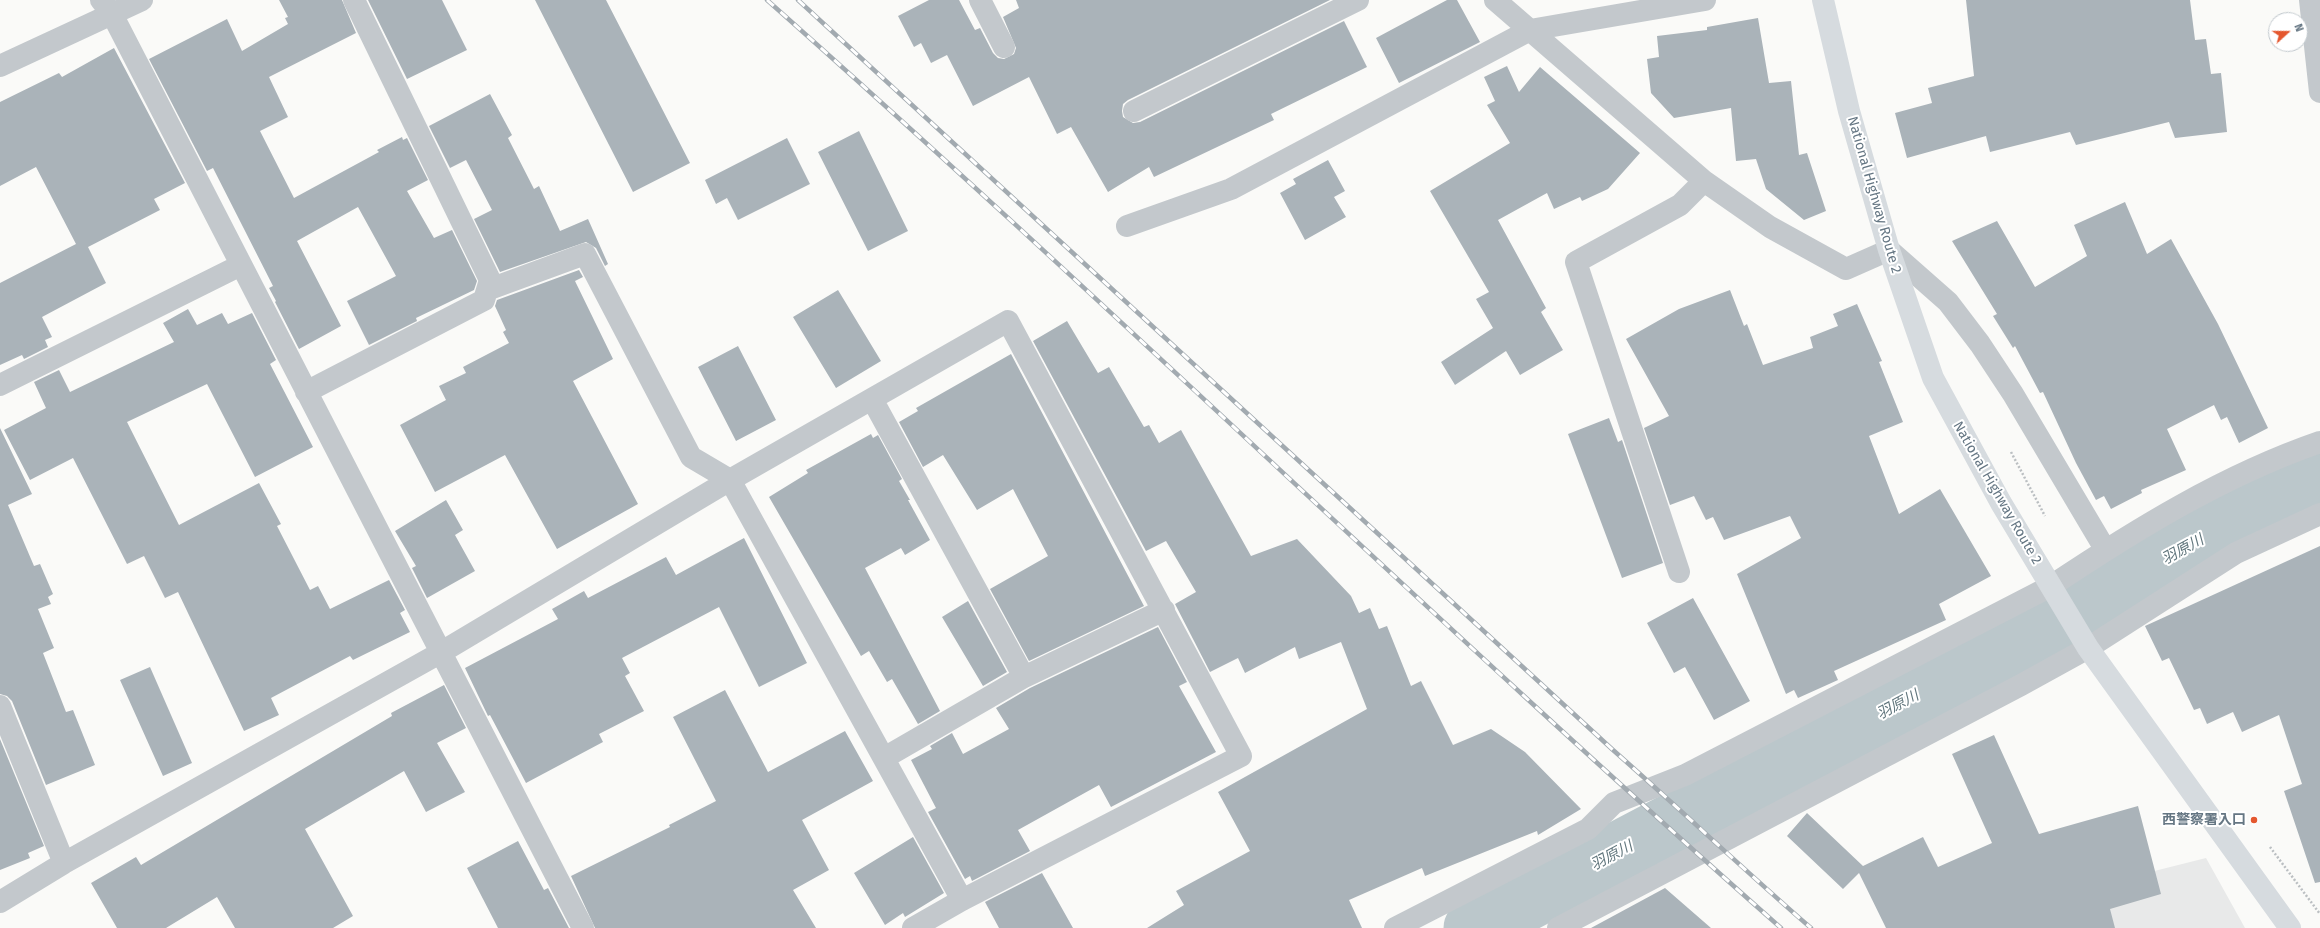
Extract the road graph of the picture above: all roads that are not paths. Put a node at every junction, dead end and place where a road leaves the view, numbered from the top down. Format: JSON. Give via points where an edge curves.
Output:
{"nodes":[{"id":1,"x":142,"y":0,"type":"edge"},
{"id":2,"x":354,"y":0,"type":"edge"},
{"id":3,"x":980,"y":0,"type":"edge"},
{"id":4,"x":1358,"y":0,"type":"edge"},
{"id":5,"x":1495,"y":0,"type":"edge"},
{"id":6,"x":1704,"y":0,"type":"edge"},
{"id":7,"x":1823,"y":0,"type":"edge"},
{"id":8,"x":2310,"y":0,"type":"edge"},
{"id":9,"x":107,"y":7,"type":"edge"},
{"id":10,"x":1530,"y":30,"type":"junction"},
{"id":11,"x":1004,"y":47,"type":"dead end"},
{"id":12,"x":2318,"y":60,"type":"edge"},
{"id":13,"x":0,"y":66,"type":"edge"},
{"id":14,"x":2320,"y":92,"type":"edge"},
{"id":15,"x":1134,"y":110,"type":"dead end"},
{"id":16,"x":1704,"y":181,"type":"junction"},
{"id":17,"x":1127,"y":226,"type":"dead end"},
{"id":18,"x":1889,"y":250,"type":"junction"},
{"id":19,"x":241,"y":265,"type":"junction"},
{"id":20,"x":487,"y":290,"type":"junction"},
{"id":21,"x":0,"y":385,"type":"edge"},
{"id":22,"x":306,"y":392,"type":"junction"},
{"id":23,"x":872,"y":399,"type":"junction"},
{"id":24,"x":2320,"y":442,"type":"edge"},
{"id":25,"x":730,"y":480,"type":"junction"},
{"id":26,"x":2320,"y":514,"type":"edge"},
{"id":27,"x":2105,"y":549,"type":"junction"},
{"id":28,"x":1679,"y":572,"type":"dead end"},
{"id":29,"x":2054,"y":591,"type":"junction"},
{"id":30,"x":1164,"y":610,"type":"junction"},
{"id":31,"x":2085,"y":643,"type":"junction"},
{"id":32,"x":440,"y":653,"type":"junction"},
{"id":33,"x":1024,"y":677,"type":"junction"},
{"id":34,"x":0,"y":706,"type":"edge"},
{"id":35,"x":884,"y":758,"type":"junction"},
{"id":36,"x":64,"y":863,"type":"junction"},
{"id":37,"x":962,"y":900,"type":"junction"},
{"id":38,"x":0,"y":902,"type":"edge"},
{"id":39,"x":583,"y":928,"type":"edge"},
{"id":40,"x":913,"y":928,"type":"edge"},
{"id":41,"x":1395,"y":928,"type":"edge"},
{"id":42,"x":1558,"y":928,"type":"edge"},
{"id":43,"x":2290,"y":928,"type":"edge"}],
"edges":[{"from":1,"to":9,"type":"street"},
{"from":2,"to":20,"type":"street","via":[[490,280]]},
{"from":3,"to":11,"type":"street"},
{"from":4,"to":15,"type":"street"},
{"from":5,"to":10,"type":"street"},
{"from":6,"to":10,"type":"street"},
{"from":7,"to":18,"type":"highway","name":"National Highway Route 2","via":[[1849,111]]},
{"from":8,"to":12,"type":"street"},
{"from":9,"to":13,"type":"street"},
{"from":9,"to":19,"type":"street"},
{"from":10,"to":16,"type":"street"},
{"from":10,"to":17,"type":"street","via":[[1230,189]]},
{"from":12,"to":14,"type":"street"},
{"from":16,"to":18,"type":"street","via":[[1770,227],[1846,269]]},
{"from":16,"to":28,"type":"street","via":[[1680,205],[1576,262]]},
{"from":18,"to":27,"type":"street","via":[[1948,302],[1980,344],[2013,394]]},
{"from":18,"to":29,"type":"highway","name":"National Highway Route 2","via":[[1933,378],[2001,503]]},
{"from":19,"to":21,"type":"street"},
{"from":19,"to":22,"type":"street"},
{"from":20,"to":22,"type":"street","via":[[484,300]]},
{"from":20,"to":25,"type":"street","via":[[586,254],[691,457]]},
{"from":22,"to":32,"type":"street"},
{"from":23,"to":25,"type":"street"},
{"from":23,"to":30,"type":"street","via":[[1008,321]]},
{"from":23,"to":33,"type":"street"},
{"from":24,"to":27,"type":"street","via":[[2283,455],[2214,488]]},
{"from":25,"to":32,"type":"street"},
{"from":25,"to":35,"type":"street"},
{"from":26,"to":31,"type":"street","via":[[2236,553]]},
{"from":27,"to":29,"type":"street"},
{"from":29,"to":31,"type":"highway","name":"National Highway Route 2"},
{"from":29,"to":41,"type":"street","via":[[1685,775],[1614,804],[1588,829]]},
{"from":30,"to":33,"type":"street"},
{"from":30,"to":37,"type":"street","via":[[1241,756]]},
{"from":31,"to":42,"type":"street"},
{"from":31,"to":43,"type":"highway","name":"National Highway Route 2"},
{"from":32,"to":36,"type":"street"},
{"from":32,"to":39,"type":"street"},
{"from":33,"to":35,"type":"street"},
{"from":34,"to":36,"type":"street"},
{"from":35,"to":37,"type":"street"},
{"from":36,"to":38,"type":"street"},
{"from":37,"to":40,"type":"street"}]}
